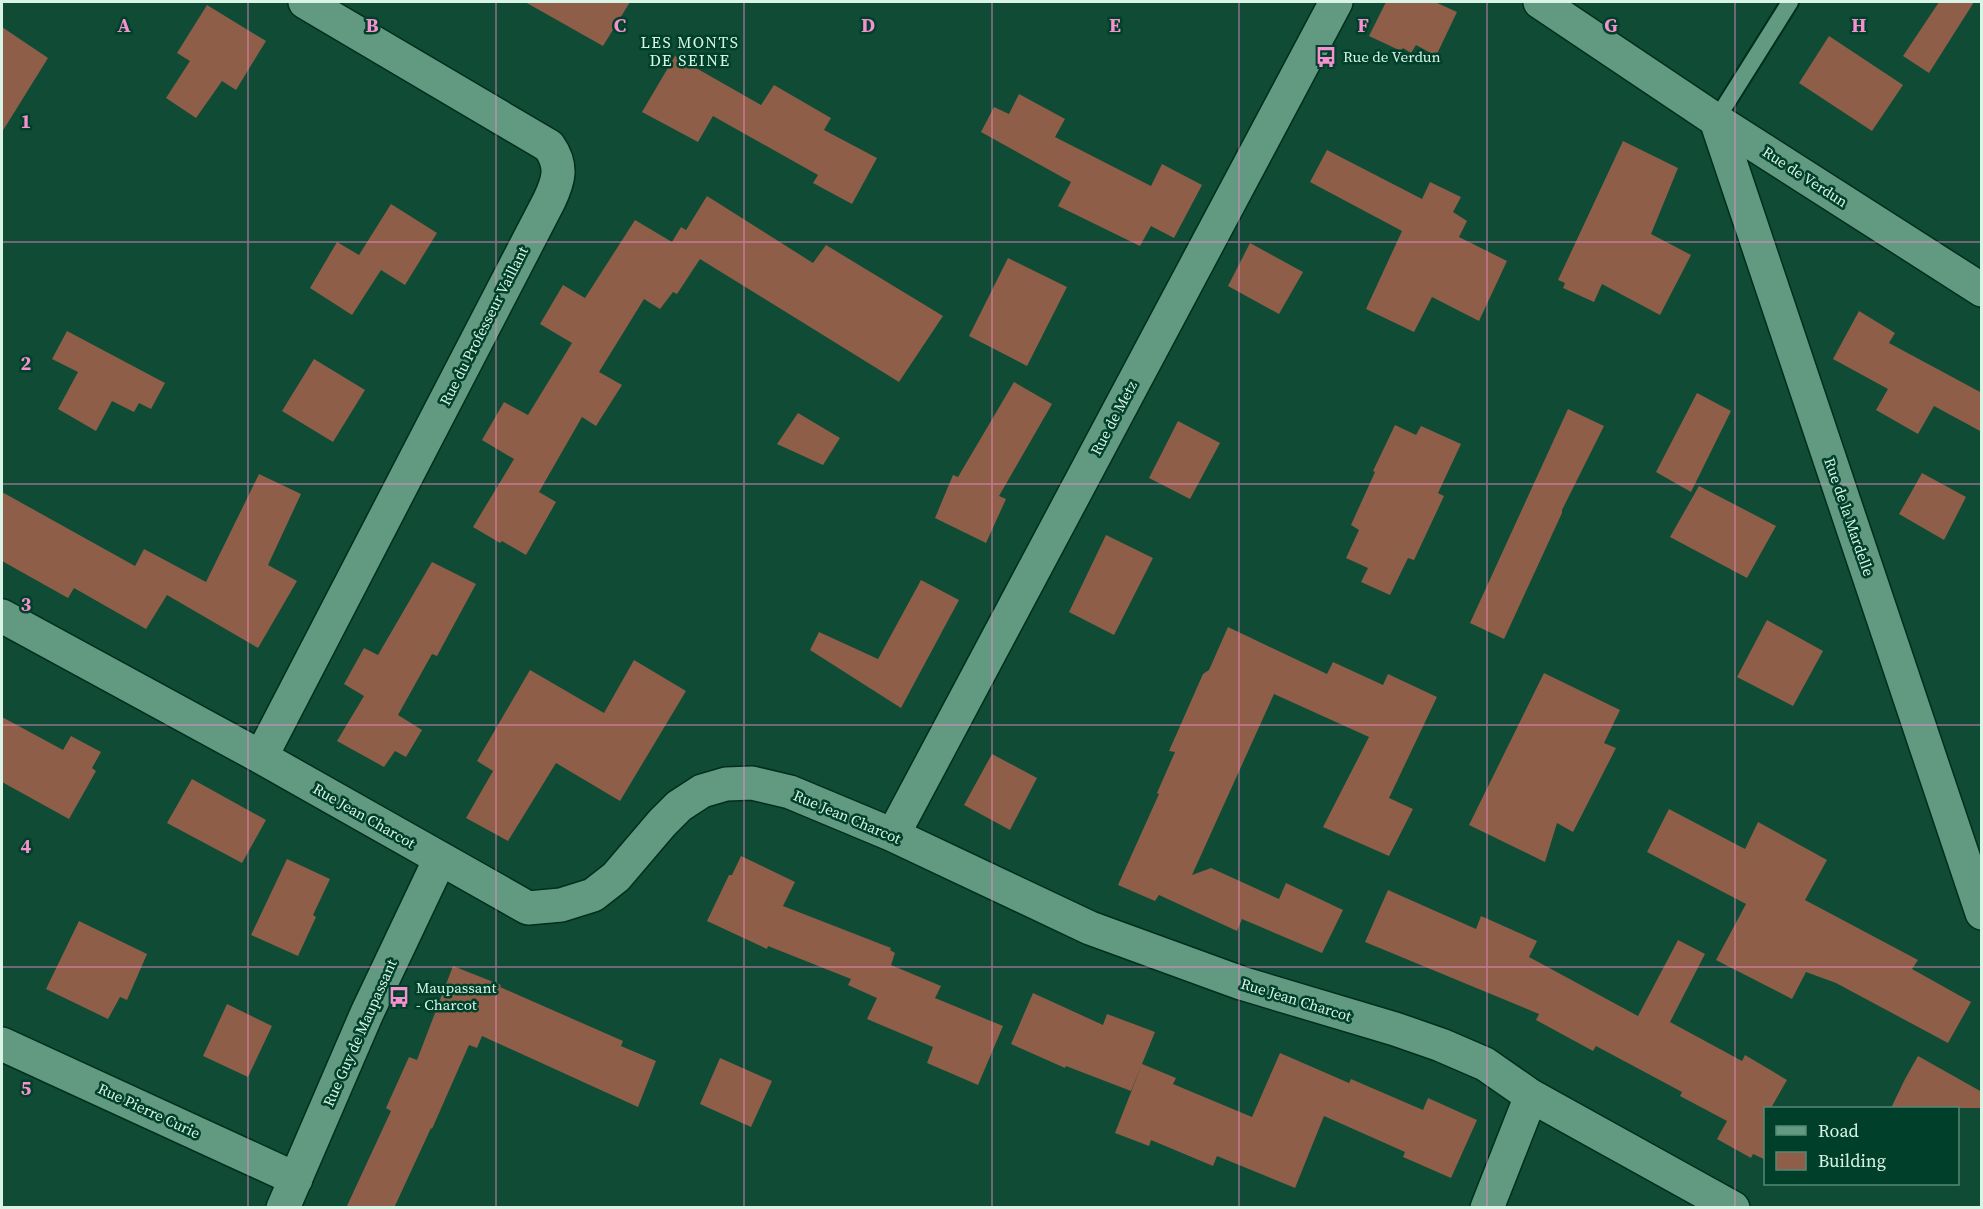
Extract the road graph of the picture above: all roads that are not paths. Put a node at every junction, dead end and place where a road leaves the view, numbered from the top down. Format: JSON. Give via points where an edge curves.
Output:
{"nodes":[{"id":1,"x":305,"y":2,"type":"edge"},
{"id":2,"x":1336,"y":2,"type":"edge"},
{"id":3,"x":1540,"y":2,"type":"edge"},
{"id":4,"x":1790,"y":2,"type":"edge"},
{"id":5,"x":1716,"y":120,"type":"junction"},
{"id":6,"x":1982,"y":290,"type":"edge"},
{"id":7,"x":2,"y":616,"type":"edge"},
{"id":8,"x":261,"y":757,"type":"junction"},
{"id":9,"x":893,"y":835,"type":"junction"},
{"id":10,"x":440,"y":860,"type":"junction"},
{"id":11,"x":1982,"y":913,"type":"edge"},
{"id":12,"x":2,"y":1044,"type":"edge"},
{"id":13,"x":1532,"y":1096,"type":"junction"},
{"id":14,"x":290,"y":1193,"type":"edge"},
{"id":15,"x":1487,"y":1208,"type":"edge"},
{"id":16,"x":1733,"y":1208,"type":"edge"}],
"edges":[{"from":1,"to":8,"type":"street","name":"Rue du Professeur Vaillant","via":[[549,146],[557,157],[559,171],[549,201]]},
{"from":2,"to":9,"type":"street","name":"Rue de Metz"},
{"from":3,"to":5,"type":"street","name":"Rue de Verdun"},
{"from":4,"to":5,"type":"lane"},
{"from":5,"to":6,"type":"street","name":"Rue de Verdun"},
{"from":5,"to":11,"type":"street","name":"Rue de la Mardelle"},
{"from":7,"to":8,"type":"street","name":"Rue Jean Charcot"},
{"from":8,"to":10,"type":"street","name":"Rue Jean Charcot"},
{"from":9,"to":10,"type":"street","name":"Rue Jean Charcot","via":[[790,792],[743,783],[702,791],[679,806],[616,877],[593,895],[561,905],[528,908]]},
{"from":9,"to":13,"type":"street","name":"Rue Jean Charcot","via":[[1090,928],[1240,983],[1441,1045],[1485,1064]]},
{"from":10,"to":14,"type":"street","name":"Rue Guy de Maupassant","via":[[367,1013]]},
{"from":12,"to":14,"type":"street","name":"Rue Pierre Curie"},
{"from":13,"to":15,"type":"street"},
{"from":13,"to":16,"type":"street","name":"Rue Jean Charcot"}]}
